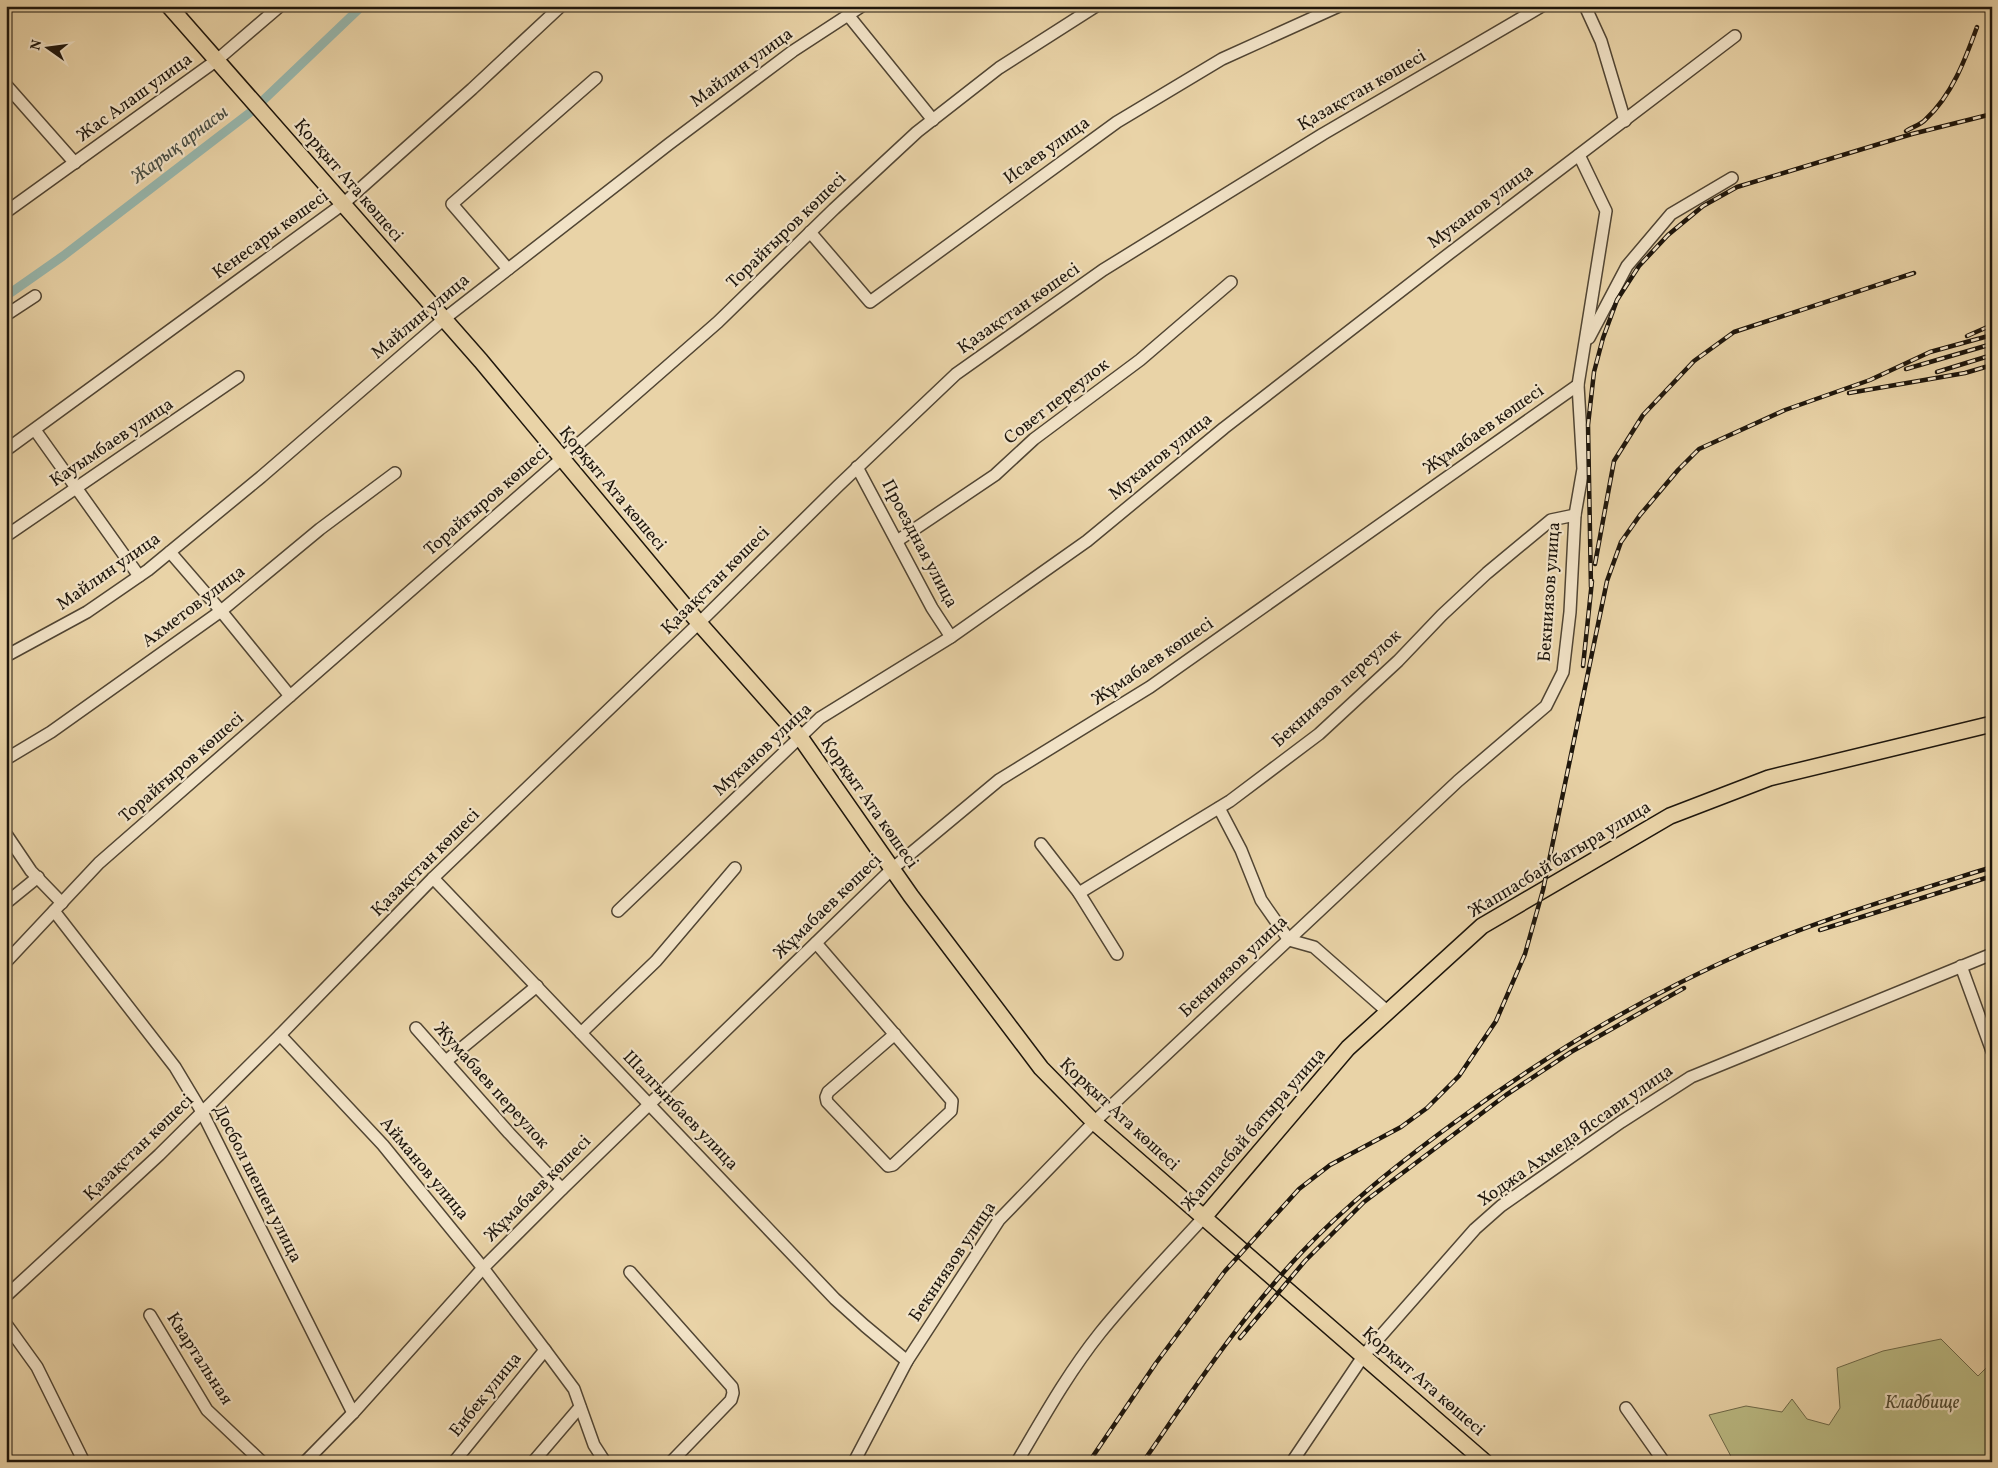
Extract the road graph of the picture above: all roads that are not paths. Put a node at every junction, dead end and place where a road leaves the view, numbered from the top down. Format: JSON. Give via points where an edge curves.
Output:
{"nodes":[{"id":1,"x":170,"y":6,"type":"edge"},
{"id":2,"x":280,"y":6,"type":"edge"},
{"id":3,"x":561,"y":6,"type":"edge"},
{"id":4,"x":862,"y":6,"type":"edge"},
{"id":5,"x":1096,"y":6,"type":"edge"},
{"id":6,"x":1339,"y":6,"type":"edge"},
{"id":7,"x":1542,"y":6,"type":"edge"},
{"id":8,"x":1585,"y":6,"type":"edge"},
{"id":9,"x":1528,"y":10,"type":"edge"},
{"id":10,"x":848,"y":15,"type":"junction"},
{"id":11,"x":1734,"y":36,"type":"dead end"},
{"id":12,"x":217,"y":60,"type":"junction"},
{"id":13,"x":596,"y":78,"type":"dead end"},
{"id":14,"x":6,"y":85,"type":"edge"},
{"id":15,"x":933,"y":120,"type":"junction"},
{"id":16,"x":1625,"y":121,"type":"junction"},
{"id":17,"x":1579,"y":155,"type":"junction"},
{"id":18,"x":75,"y":163,"type":"junction"},
{"id":19,"x":1732,"y":178,"type":"dead end"},
{"id":20,"x":343,"y":204,"type":"junction"},
{"id":21,"x":6,"y":212,"type":"edge"},
{"id":22,"x":810,"y":232,"type":"junction"},
{"id":23,"x":508,"y":269,"type":"junction"},
{"id":24,"x":1231,"y":282,"type":"dead end"},
{"id":25,"x":35,"y":296,"type":"dead end"},
{"id":26,"x":6,"y":315,"type":"edge"},
{"id":27,"x":444,"y":319,"type":"junction"},
{"id":28,"x":1584,"y":349,"type":"junction"},
{"id":29,"x":238,"y":377,"type":"dead end"},
{"id":30,"x":1578,"y":385,"type":"junction"},
{"id":31,"x":35,"y":430,"type":"junction"},
{"id":32,"x":6,"y":450,"type":"edge"},
{"id":33,"x":562,"y":458,"type":"junction"},
{"id":34,"x":857,"y":467,"type":"junction"},
{"id":35,"x":395,"y":473,"type":"dead end"},
{"id":36,"x":77,"y":489,"type":"junction"},
{"id":37,"x":1575,"y":515,"type":"junction"},
{"id":38,"x":1551,"y":520,"type":"joint"},
{"id":39,"x":6,"y":536,"type":"edge"},
{"id":40,"x":897,"y":541,"type":"junction"},
{"id":41,"x":170,"y":552,"type":"junction"},
{"id":42,"x":139,"y":576,"type":"junction"},
{"id":43,"x":221,"y":611,"type":"junction"},
{"id":44,"x":699,"y":623,"type":"junction"},
{"id":45,"x":951,"y":637,"type":"junction"},
{"id":46,"x":6,"y":656,"type":"edge"},
{"id":47,"x":290,"y":696,"type":"junction"},
{"id":48,"x":1992,"y":724,"type":"edge"},
{"id":49,"x":800,"y":737,"type":"junction"},
{"id":50,"x":6,"y":759,"type":"edge"},
{"id":51,"x":1219,"y":808,"type":"junction"},
{"id":52,"x":6,"y":834,"type":"edge"},
{"id":53,"x":1041,"y":844,"type":"dead end"},
{"id":54,"x":734,"y":868,"type":"dead end"},
{"id":55,"x":892,"y":869,"type":"junction"},
{"id":56,"x":38,"y":878,"type":"junction"},
{"id":57,"x":433,"y":878,"type":"junction"},
{"id":58,"x":1079,"y":893,"type":"junction"},
{"id":59,"x":6,"y":903,"type":"edge"},
{"id":60,"x":62,"y":903,"type":"junction"},
{"id":61,"x":618,"y":910,"type":"dead end"},
{"id":62,"x":54,"y":912,"type":"junction"},
{"id":63,"x":1289,"y":940,"type":"junction"},
{"id":64,"x":816,"y":943,"type":"junction"},
{"id":65,"x":1117,"y":954,"type":"dead end"},
{"id":66,"x":1992,"y":954,"type":"edge"},
{"id":67,"x":6,"y":962,"type":"edge"},
{"id":68,"x":1961,"y":966,"type":"junction"},
{"id":69,"x":536,"y":986,"type":"junction"},
{"id":70,"x":1388,"y":1012,"type":"junction"},
{"id":71,"x":416,"y":1028,"type":"dead end"},
{"id":72,"x":581,"y":1033,"type":"junction"},
{"id":73,"x":895,"y":1034,"type":"junction"},
{"id":74,"x":280,"y":1035,"type":"junction"},
{"id":75,"x":1992,"y":1051,"type":"edge"},
{"id":76,"x":446,"y":1061,"type":"junction"},
{"id":77,"x":649,"y":1104,"type":"junction"},
{"id":78,"x":202,"y":1112,"type":"junction"},
{"id":79,"x":1094,"y":1122,"type":"junction"},
{"id":80,"x":562,"y":1189,"type":"junction"},
{"id":81,"x":1205,"y":1216,"type":"junction"},
{"id":82,"x":483,"y":1268,"type":"junction"},
{"id":83,"x":630,"y":1272,"type":"dead end"},
{"id":84,"x":6,"y":1296,"type":"edge"},
{"id":85,"x":150,"y":1316,"type":"dead end"},
{"id":86,"x":6,"y":1324,"type":"edge"},
{"id":87,"x":545,"y":1350,"type":"junction"},
{"id":88,"x":1364,"y":1355,"type":"junction"},
{"id":89,"x":907,"y":1360,"type":"junction"},
{"id":90,"x":580,"y":1407,"type":"junction"},
{"id":91,"x":1626,"y":1408,"type":"dead end"},
{"id":92,"x":353,"y":1413,"type":"junction"},
{"id":93,"x":84,"y":1462,"type":"edge"},
{"id":94,"x":262,"y":1462,"type":"edge"},
{"id":95,"x":305,"y":1462,"type":"edge"},
{"id":96,"x":454,"y":1462,"type":"edge"},
{"id":97,"x":533,"y":1462,"type":"edge"},
{"id":98,"x":605,"y":1462,"type":"edge"},
{"id":99,"x":670,"y":1462,"type":"edge"},
{"id":100,"x":854,"y":1462,"type":"edge"},
{"id":101,"x":1017,"y":1462,"type":"edge"},
{"id":102,"x":1292,"y":1462,"type":"edge"},
{"id":103,"x":1485,"y":1462,"type":"edge"},
{"id":104,"x":1664,"y":1462,"type":"edge"}],
"edges":[{"from":1,"to":12,"type":"main road"},
{"from":2,"to":12,"type":"street","name":"Жас Алаш улица"},
{"from":3,"to":20,"type":"street","name":"Кенесары көшесі"},
{"from":4,"to":10,"type":"street","name":"Майлин улица"},
{"from":5,"to":15,"type":"street","name":"Торайғыров көшесі","via":[[999,68]]},
{"from":6,"to":22,"type":"street","name":"Исаев улица","via":[[1222,59],[1117,122],[870,302]]},
{"from":7,"to":9,"type":"street","name":"Қазақстан көшесі"},
{"from":8,"to":16,"type":"street","via":[[1601,41]]},
{"from":9,"to":34,"type":"street","name":"Қазақстан көшесі","via":[[1103,270],[956,374]]},
{"from":10,"to":15,"type":"street"},
{"from":10,"to":23,"type":"street","name":"Майлин улица","via":[[769,68]]},
{"from":11,"to":16,"type":"street","name":"Муканов улица"},
{"from":12,"to":18,"type":"street","name":"Жас Алаш улица"},
{"from":12,"to":20,"type":"main road","name":"Қорқыт Ата көшесі"},
{"from":13,"to":23,"type":"street","via":[[452,204]]},
{"from":14,"to":18,"type":"street"},
{"from":15,"to":22,"type":"street","name":"Торайғыров көшесі","via":[[916,132]]},
{"from":16,"to":17,"type":"street","name":"Муканов улица"},
{"from":17,"to":28,"type":"street","via":[[1606,211]]},
{"from":17,"to":45,"type":"street","name":"Муканов улица","via":[[1224,428],[1087,541]]},
{"from":18,"to":21,"type":"street","name":"Жас Алаш улица"},
{"from":19,"to":28,"type":"street","via":[[1671,214],[1627,266]]},
{"from":20,"to":27,"type":"main road","name":"Қорқыт Ата көшесі"},
{"from":20,"to":31,"type":"street","name":"Кенесары көшесі"},
{"from":22,"to":33,"type":"street","name":"Торайғыров көшесі","via":[[718,322]]},
{"from":23,"to":27,"type":"street","name":"Майлин улица"},
{"from":24,"to":40,"type":"street","name":"Совет переулок","via":[[1140,360],[1034,438],[996,474]]},
{"from":25,"to":26,"type":"street"},
{"from":27,"to":33,"type":"main road","name":"Қорқыт Ата көшесі"},
{"from":27,"to":41,"type":"street","name":"Майлин улица"},
{"from":28,"to":30,"type":"street"},
{"from":29,"to":36,"type":"street","name":"Кауымбаев улица"},
{"from":30,"to":37,"type":"street","via":[[1583,469]]},
{"from":30,"to":55,"type":"street","name":"Жұмабаев көшесі","via":[[1150,687],[999,780]]},
{"from":31,"to":32,"type":"street","name":"Кенесары көшесі"},
{"from":31,"to":36,"type":"street"},
{"from":33,"to":44,"type":"main road","name":"Қорқыт Ата көшесі"},
{"from":33,"to":47,"type":"street","name":"Торайғыров көшесі"},
{"from":34,"to":40,"type":"street","name":"Проездная улица"},
{"from":34,"to":44,"type":"street","name":"Қазақстан көшесі"},
{"from":35,"to":43,"type":"street","name":"Ахметов улица","via":[[320,529]]},
{"from":36,"to":39,"type":"street","name":"Кауымбаев улица"},
{"from":36,"to":42,"type":"street"},
{"from":37,"to":38,"type":"street","name":"Бекниязов улица"},
{"from":37,"to":63,"type":"street","name":"Бекниязов улица","via":[[1563,672],[1546,706],[1458,781]]},
{"from":38,"to":51,"type":"street","name":"Бекниязов переулок","via":[[1487,573],[1319,734]]},
{"from":40,"to":45,"type":"street","name":"Проездная улица"},
{"from":41,"to":42,"type":"street","name":"Майлин улица"},
{"from":41,"to":43,"type":"street"},
{"from":42,"to":46,"type":"street","name":"Майлин улица","via":[[87,612]]},
{"from":43,"to":47,"type":"street"},
{"from":43,"to":50,"type":"street","name":"Ахметов улица","via":[[51,732]]},
{"from":44,"to":49,"type":"main road","name":"Қорқыт Ата көшесі"},
{"from":44,"to":57,"type":"street","name":"Қазақстан көшесі"},
{"from":45,"to":49,"type":"street","name":"Муканов улица","via":[[820,718]]},
{"from":47,"to":60,"type":"street","name":"Торайғыров көшесі","via":[[100,863]]},
{"from":48,"to":70,"type":"main road","name":"Жаппасбай батыра улица","via":[[1769,778],[1670,816],[1482,926]]},
{"from":49,"to":55,"type":"main road","name":"Қорқыт Ата көшесі"},
{"from":49,"to":61,"type":"street","name":"Муканов улица"},
{"from":51,"to":58,"type":"street","name":"Бекниязов переулок"},
{"from":51,"to":63,"type":"street","via":[[1262,900]]},
{"from":52,"to":56,"type":"street"},
{"from":53,"to":58,"type":"street"},
{"from":54,"to":72,"type":"street","via":[[656,961]]},
{"from":55,"to":64,"type":"street","name":"Жұмабаев көшесі"},
{"from":55,"to":79,"type":"main road","name":"Қорқыт Ата көшесі","via":[[1041,1068]]},
{"from":56,"to":59,"type":"street"},
{"from":56,"to":60,"type":"street"},
{"from":57,"to":69,"type":"street","name":"Шалгынбаев улица"},
{"from":57,"to":74,"type":"street","name":"Қазақстан көшесі"},
{"from":58,"to":65,"type":"street"},
{"from":60,"to":62,"type":"street","name":"Торайғыров көшесі"},
{"from":62,"to":67,"type":"street","name":"Торайғыров көшесі"},
{"from":62,"to":78,"type":"street","name":"Досбол шешен улица","via":[[175,1066]]},
{"from":63,"to":70,"type":"street","via":[[1314,947]]},
{"from":63,"to":79,"type":"street","name":"Бекниязов улица"},
{"from":64,"to":73,"type":"street"},
{"from":64,"to":77,"type":"street","name":"Жұмабаев көшесі"},
{"from":66,"to":68,"type":"street","name":"Ходжа Ахмеда Яссави улица"},
{"from":68,"to":75,"type":"street"},
{"from":68,"to":88,"type":"street","name":"Ходжа Ахмеда Яссави улица","via":[[1692,1077],[1621,1122],[1501,1206],[1475,1229]]},
{"from":69,"to":72,"type":"street","name":"Шалгынбаев улица"},
{"from":69,"to":76,"type":"street"},
{"from":70,"to":81,"type":"main road","name":"Жаппасбай батыра улица","via":[[1348,1048]]},
{"from":71,"to":76,"type":"street","name":"Жумабаев переулок"},
{"from":72,"to":77,"type":"street","name":"Шалгынбаев улица"},
{"from":73,"to":73,"type":"street","via":[[953,1106],[908,1152],[888,1166],[827,1102],[826,1097]]},
{"from":74,"to":78,"type":"street","name":"Қазақстан көшесі"},
{"from":74,"to":82,"type":"street","name":"Айманов улица","via":[[383,1144]]},
{"from":76,"to":80,"type":"street","name":"Жумабаев переулок"},
{"from":77,"to":80,"type":"street","name":"Жұмабаев көшесі"},
{"from":77,"to":89,"type":"street","name":"Шалгынбаев улица","via":[[835,1299]]},
{"from":78,"to":84,"type":"street","name":"Қазақстан көшесі"},
{"from":78,"to":92,"type":"street","name":"Досбол шешен улица"},
{"from":79,"to":81,"type":"main road","name":"Қорқыт Ата көшесі"},
{"from":79,"to":89,"type":"street","name":"Бекниязов улица","via":[[999,1220]]},
{"from":80,"to":82,"type":"street","name":"Жұмабаев көшесі"},
{"from":81,"to":88,"type":"main road","name":"Қорқыт Ата көшесі"},
{"from":81,"to":101,"type":"street","name":"Жаппасбай батыра улица","via":[[1099,1335],[1058,1392]]},
{"from":82,"to":87,"type":"street","name":"Айманов улица"},
{"from":82,"to":92,"type":"street","name":"Жұмабаев көшесі"},
{"from":83,"to":99,"type":"street","via":[[732,1387],[730,1400]]},
{"from":85,"to":94,"type":"street","name":"Квартальная","via":[[207,1410]]},
{"from":86,"to":93,"type":"street","via":[[37,1367]]},
{"from":87,"to":90,"type":"street","name":"Айманов улица","via":[[574,1389]]},
{"from":87,"to":96,"type":"street","name":"Енбек улица"},
{"from":88,"to":102,"type":"street","name":"Ходжа Ахмеда Яссави улица"},
{"from":88,"to":103,"type":"main road","name":"Қорқыт Ата көшесі"},
{"from":89,"to":100,"type":"street","name":"Бекниязов улица"},
{"from":90,"to":97,"type":"street"},
{"from":90,"to":98,"type":"street","name":"Айманов улица","via":[[594,1446]]},
{"from":91,"to":104,"type":"street"},
{"from":92,"to":95,"type":"street","name":"Жұмабаев көшесі"}]}
